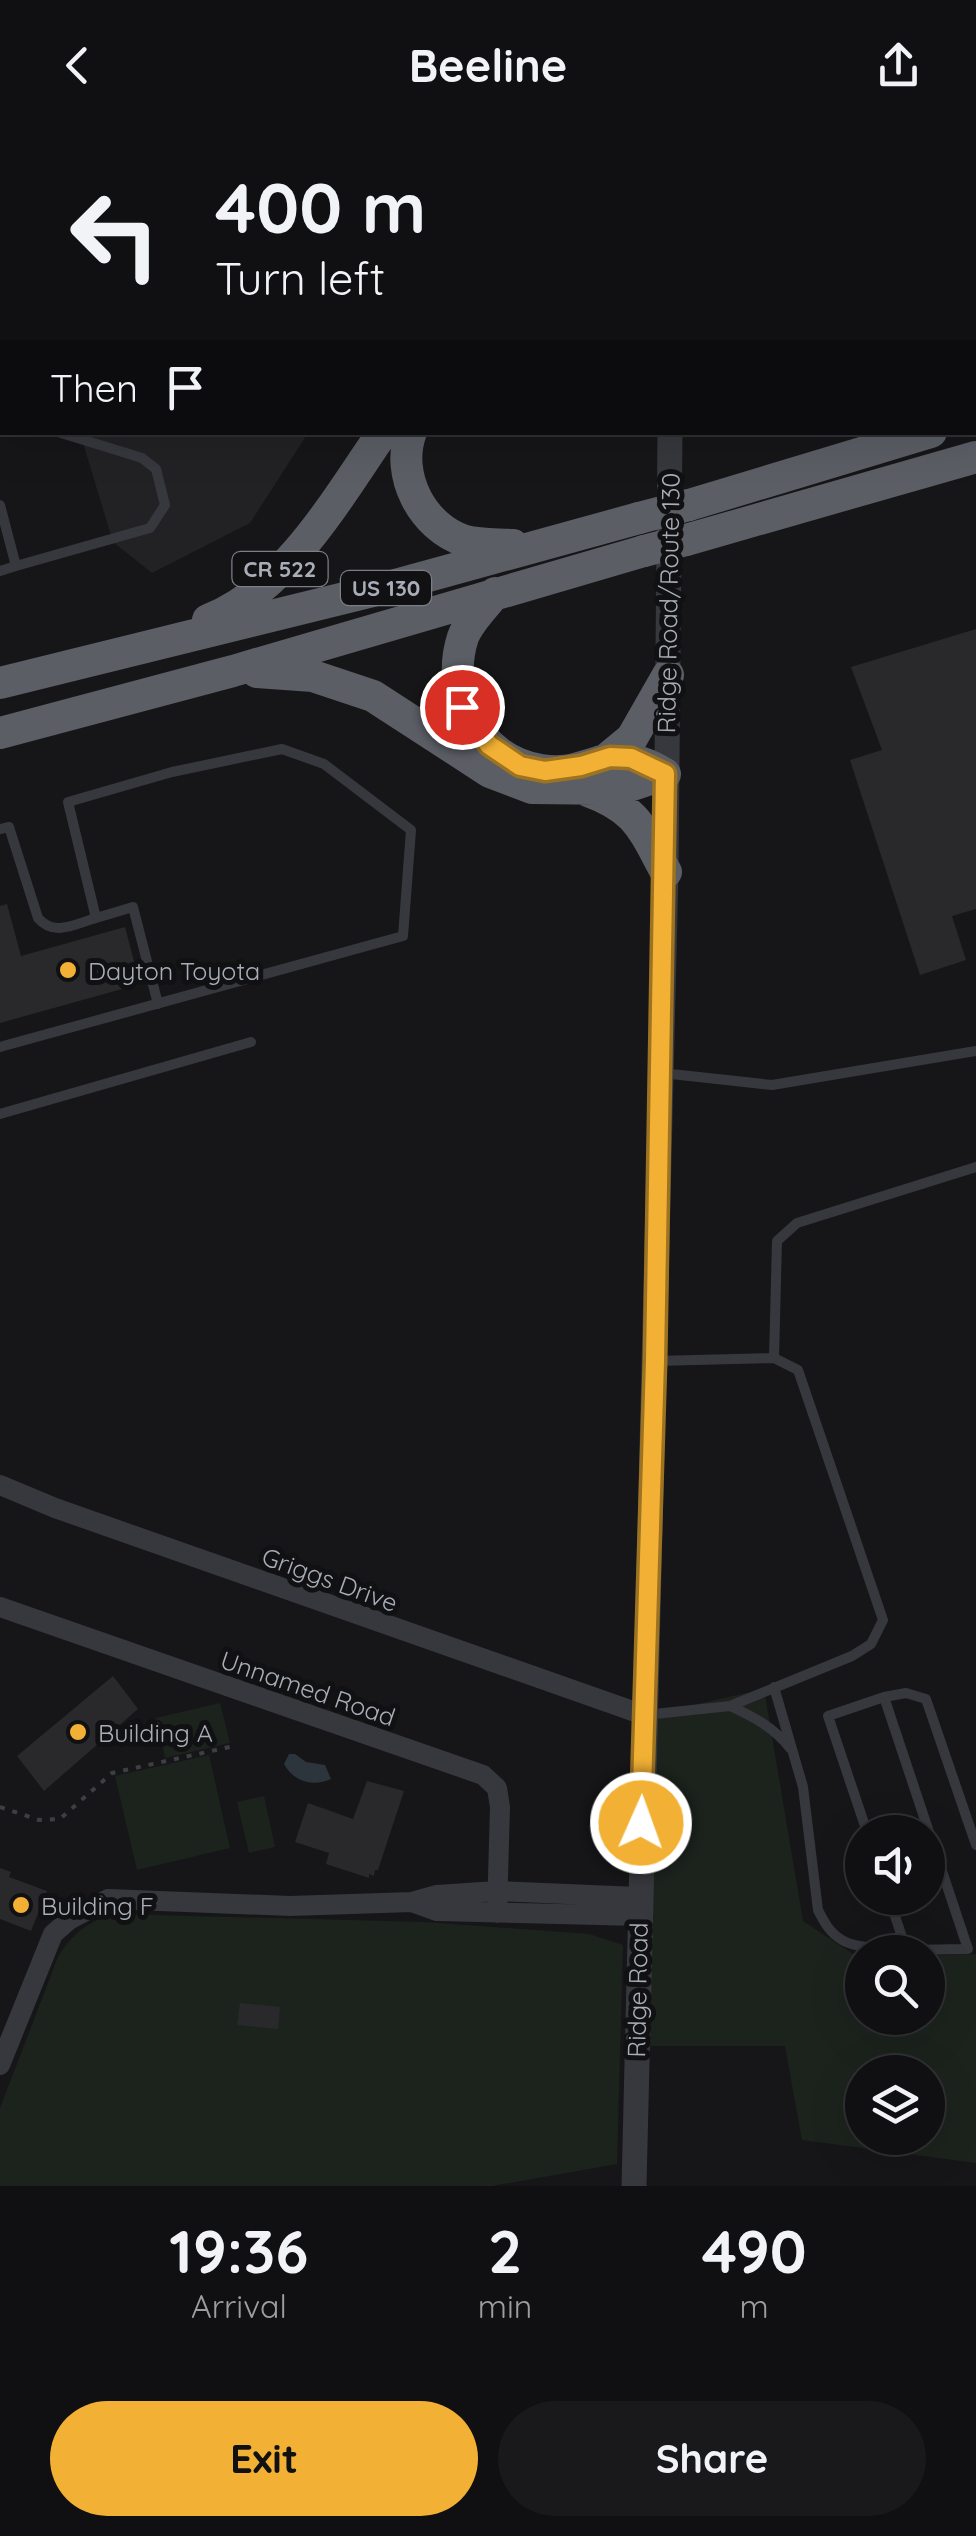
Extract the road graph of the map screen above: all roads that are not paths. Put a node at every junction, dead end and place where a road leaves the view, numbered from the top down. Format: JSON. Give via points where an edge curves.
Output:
{"nodes":[{"id":1,"x":68,"y":435,"type":"edge"},
{"id":2,"x":381,"y":435,"type":"edge"},
{"id":3,"x":409,"y":435,"type":"edge"},
{"id":4,"x":670,"y":435,"type":"edge"},
{"id":5,"x":922,"y":435,"type":"edge"},
{"id":6,"x":976,"y":457,"type":"edge"},
{"id":7,"x":0,"y":505,"type":"edge"},
{"id":8,"x":532,"y":547,"type":"junction"},
{"id":9,"x":16,"y":566,"type":"junction"},
{"id":10,"x":0,"y":570,"type":"edge"},
{"id":11,"x":495,"y":594,"type":"junction"},
{"id":12,"x":131,"y":649,"type":"junction"},
{"id":13,"x":233,"y":670,"type":"junction"},
{"id":14,"x":668,"y":675,"type":"junction"},
{"id":15,"x":0,"y":683,"type":"edge"},
{"id":16,"x":0,"y":733,"type":"edge"},
{"id":17,"x":610,"y":757,"type":"junction"},
{"id":18,"x":665,"y":774,"type":"junction"},
{"id":19,"x":588,"y":791,"type":"junction"},
{"id":20,"x":0,"y":829,"type":"edge"},
{"id":21,"x":666,"y":872,"type":"junction"},
{"id":22,"x":96,"y":918,"type":"junction"},
{"id":23,"x":158,"y":1004,"type":"junction"},
{"id":24,"x":250,"y":1042,"type":"dead end"},
{"id":25,"x":0,"y":1047,"type":"edge"},
{"id":26,"x":976,"y":1051,"type":"edge"},
{"id":27,"x":661,"y":1073,"type":"junction"},
{"id":28,"x":0,"y":1114,"type":"edge"},
{"id":29,"x":976,"y":1167,"type":"edge"},
{"id":30,"x":774,"y":1358,"type":"junction"},
{"id":31,"x":655,"y":1361,"type":"junction"},
{"id":32,"x":0,"y":1485,"type":"edge"},
{"id":33,"x":0,"y":1608,"type":"edge"},
{"id":34,"x":774,"y":1687,"type":"junction"},
{"id":35,"x":884,"y":1698,"type":"junction"},
{"id":36,"x":730,"y":1706,"type":"junction"},
{"id":37,"x":644,"y":1715,"type":"junction"},
{"id":38,"x":794,"y":1753,"type":"junction"},
{"id":39,"x":861,"y":1815,"type":"edge"},
{"id":40,"x":976,"y":1845,"type":"edge"},
{"id":41,"x":498,"y":1892,"type":"junction"},
{"id":42,"x":412,"y":1902,"type":"junction"},
{"id":43,"x":638,"y":1906,"type":"junction"},
{"id":44,"x":497,"y":1913,"type":"junction"},
{"id":45,"x":845,"y":1942,"type":"edge"},
{"id":46,"x":945,"y":1948,"type":"edge"},
{"id":47,"x":972,"y":1948,"type":"edge"},
{"id":48,"x":6,"y":2033,"type":"edge"},
{"id":49,"x":0,"y":2064,"type":"edge"},
{"id":50,"x":634,"y":2186,"type":"edge"}],
"edges":[{"from":1,"to":9,"type":"lane","via":[[142,458],[156,469],[166,505],[150,528]]},
{"from":2,"to":12,"type":"highway","number":"CR 522","via":[[273,578],[218,616]]},
{"from":3,"to":8,"type":"highway","via":[[408,485],[426,516],[464,540]]},
{"from":4,"to":14,"type":"street","name":"Ridge Road/Route 130"},
{"from":5,"to":8,"type":"highway","number":"US 130","bridge":true},
{"from":6,"to":11,"type":"highway","number":"US 130","bridge":true},
{"from":7,"to":9,"type":"lane"},
{"from":8,"to":12,"type":"highway","number":"US 130"},
{"from":9,"to":10,"type":"lane"},
{"from":11,"to":13,"type":"highway","number":"US 130"},
{"from":11,"to":17,"type":"highway","via":[[464,632],[457,668],[462,707],[489,745],[520,766],[545,771]]},
{"from":12,"to":15,"type":"highway","number":"US 130"},
{"from":13,"to":16,"type":"highway","number":"US 130"},
{"from":13,"to":19,"type":"highway","via":[[313,676],[373,696],[490,772],[532,788]]},
{"from":14,"to":17,"type":"highway","via":[[632,738]]},
{"from":14,"to":18,"type":"street","name":"Ridge Road/Route 130"},
{"from":17,"to":18,"type":"highway","via":[[646,762]]},
{"from":18,"to":19,"type":"highway","via":[[620,790]]},
{"from":18,"to":21,"type":"street","name":"Ridge Road"},
{"from":19,"to":21,"type":"highway","via":[[614,800],[638,820]]},
{"from":20,"to":22,"type":"lane","via":[[8,827],[46,928]]},
{"from":21,"to":27,"type":"street","name":"Ridge Road"},
{"from":22,"to":23,"type":"lane","via":[[133,907]]},
{"from":22,"to":23,"type":"lane","via":[[68,802],[172,772],[282,749],[324,764],[411,830],[403,936]]},
{"from":23,"to":25,"type":"lane"},
{"from":24,"to":28,"type":"lane"},
{"from":26,"to":27,"type":"lane","via":[[772,1085]]},
{"from":27,"to":31,"type":"street","name":"Ridge Road"},
{"from":29,"to":30,"type":"lane","via":[[797,1223],[777,1241]]},
{"from":30,"to":31,"type":"lane"},
{"from":30,"to":34,"type":"lane","via":[[798,1370],[883,1620],[871,1644],[852,1656]]},
{"from":31,"to":37,"type":"street","name":"Ridge Road"},
{"from":32,"to":37,"type":"street","name":"Griggs Drive"},
{"from":33,"to":41,"type":"street","name":"Unnamed Road","via":[[483,1775],[497,1788],[500,1807]]},
{"from":34,"to":36,"type":"lane"},
{"from":34,"to":38,"type":"lane"},
{"from":35,"to":39,"type":"lane","via":[[828,1716]]},
{"from":35,"to":40,"type":"lane","via":[[906,1693],[926,1699]]},
{"from":35,"to":47,"type":"lane"},
{"from":36,"to":37,"type":"lane"},
{"from":36,"to":38,"type":"lane","via":[[778,1733]]},
{"from":37,"to":43,"type":"street","name":"Ridge Road"},
{"from":38,"to":45,"type":"lane","via":[[818,1910]]},
{"from":41,"to":42,"type":"street"},
{"from":41,"to":43,"type":"street"},
{"from":41,"to":44,"type":"street","name":"Unnamed Road"},
{"from":42,"to":44,"type":"street","via":[[437,1911]]},
{"from":42,"to":48,"type":"street","via":[[290,1906],[108,1899],[53,1934]]},
{"from":43,"to":44,"type":"street"},
{"from":43,"to":50,"type":"street","name":"Ridge Road"},
{"from":46,"to":47,"type":"lane"},
{"from":48,"to":49,"type":"street"}]}
